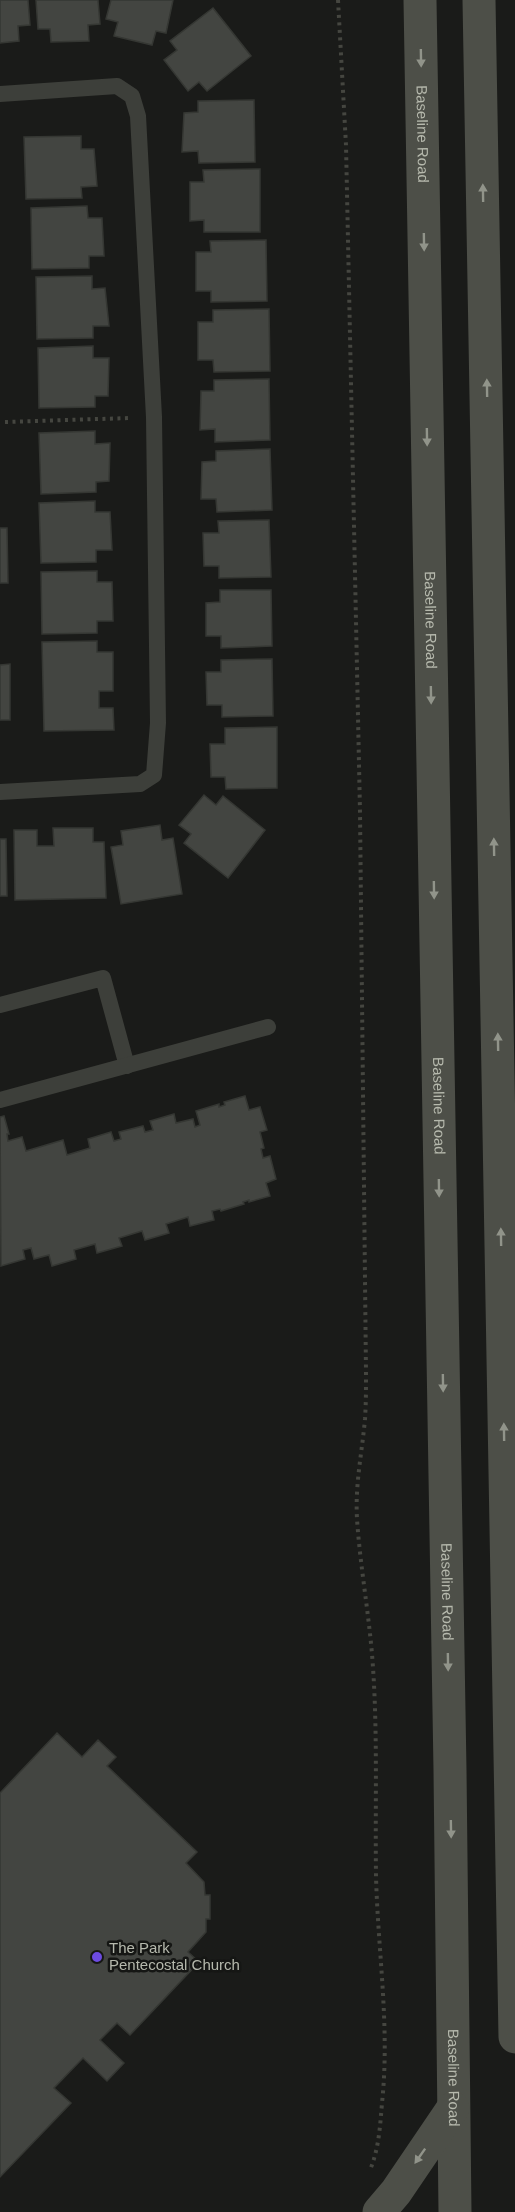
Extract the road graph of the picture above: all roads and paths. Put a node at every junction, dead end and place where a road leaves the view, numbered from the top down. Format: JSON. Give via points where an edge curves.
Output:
{"nodes":[{"id":1,"x":338,"y":0,"type":"edge"},
{"id":2,"x":420,"y":0,"type":"edge"},
{"id":3,"x":479,"y":0,"type":"edge"},
{"id":4,"x":0,"y":94,"type":"edge"},
{"id":5,"x":154,"y":417,"type":"junction"},
{"id":6,"x":5,"y":422,"type":"dead end"},
{"id":7,"x":0,"y":792,"type":"edge"},
{"id":8,"x":0,"y":1005,"type":"edge"},
{"id":9,"x":268,"y":1027,"type":"dead end"},
{"id":10,"x":127,"y":1066,"type":"junction"},
{"id":11,"x":0,"y":1100,"type":"edge"},
{"id":12,"x":515,"y":2037,"type":"edge"},
{"id":13,"x":453,"y":2108,"type":"junction"},
{"id":14,"x":366,"y":2179,"type":"dead end"},
{"id":15,"x":379,"y":2212,"type":"edge"},
{"id":16,"x":455,"y":2212,"type":"edge"}],
"edges":[{"from":1,"to":14,"type":"path","via":[[346,145],[363,1002],[366,1374],[357,1520],[372,1653],[376,1878],[384,1994],[385,2077],[378,2151]]},
{"from":2,"to":13,"type":"main road","name":"Baseline Road","one_way":true},
{"from":12,"to":3,"type":"main road","one_way":true},
{"from":4,"to":5,"type":"lane","via":[[117,86],[132,96],[138,116]]},
{"from":5,"to":6,"type":"path"},
{"from":5,"to":7,"type":"lane","via":[[158,723],[154,775],[140,784]]},
{"from":8,"to":10,"type":"lane","via":[[104,978]]},
{"from":9,"to":10,"type":"lane"},
{"from":10,"to":11,"type":"lane"},
{"from":13,"to":15,"type":"main road","one_way":true},
{"from":13,"to":16,"type":"main road","name":"Baseline Road"}]}
